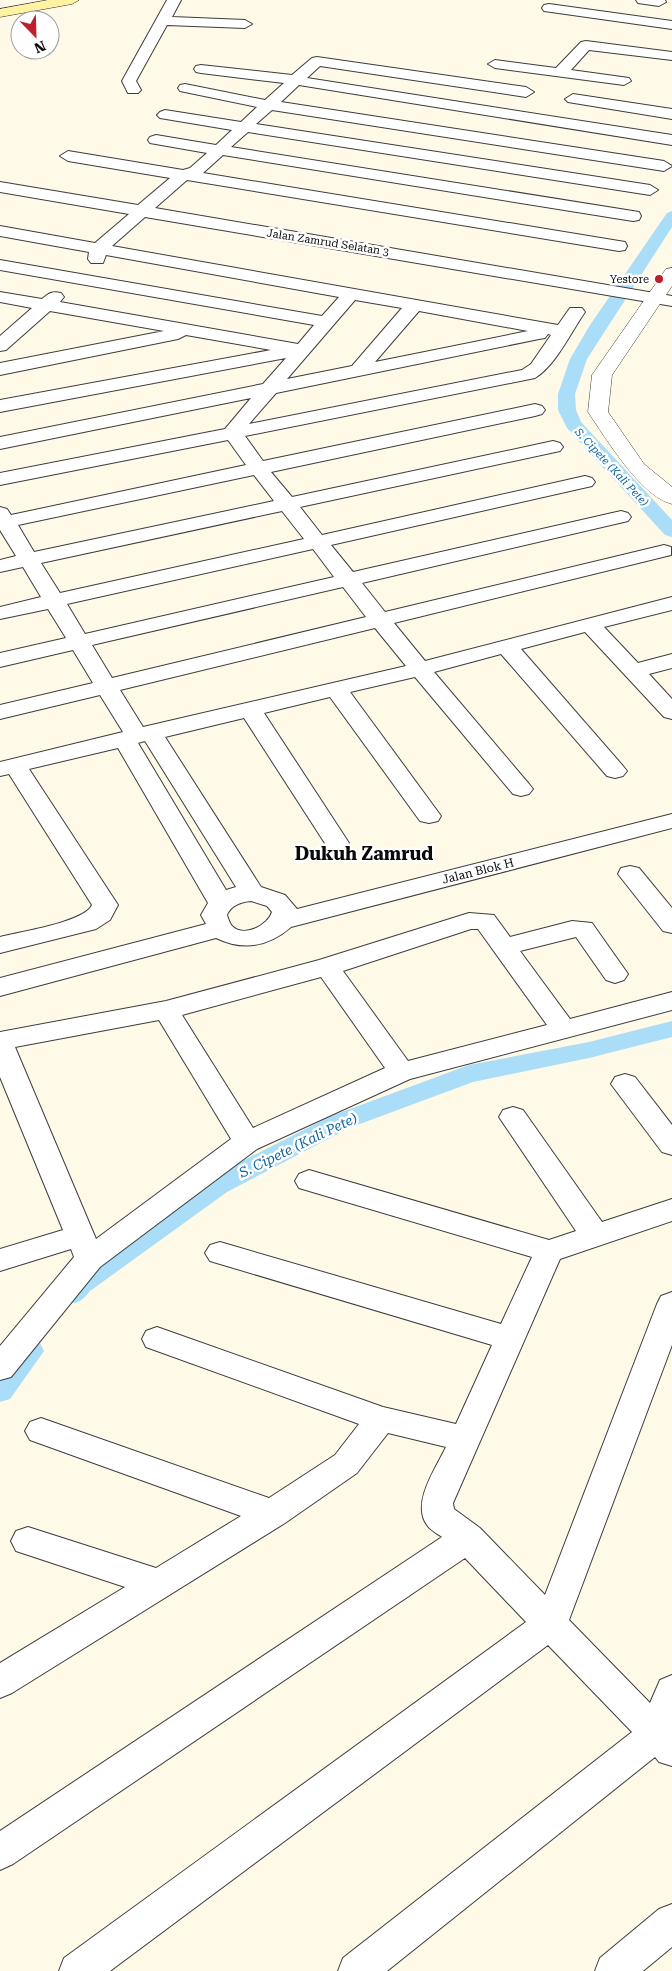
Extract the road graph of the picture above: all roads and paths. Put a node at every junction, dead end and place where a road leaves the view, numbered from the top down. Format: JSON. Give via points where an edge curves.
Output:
{"nodes":[{"id":1,"x":72,"y":0,"type":"edge"},
{"id":2,"x":174,"y":0,"type":"edge"},
{"id":3,"x":643,"y":0,"type":"edge"},
{"id":4,"x":660,"y":1,"type":"edge"},
{"id":5,"x":549,"y":8,"type":"dead end"},
{"id":6,"x":0,"y":14,"type":"edge"},
{"id":7,"x":643,"y":20,"type":"junction"},
{"id":8,"x":164,"y":21,"type":"junction"},
{"id":9,"x":246,"y":24,"type":"dead end"},
{"id":10,"x":672,"y":24,"type":"edge"},
{"id":11,"x":672,"y":56,"type":"edge"},
{"id":12,"x":495,"y":64,"type":"dead end"},
{"id":13,"x":201,"y":69,"type":"dead end"},
{"id":14,"x":543,"y":71,"type":"junction"},
{"id":15,"x":566,"y":74,"type":"junction"},
{"id":16,"x":590,"y":77,"type":"junction"},
{"id":17,"x":294,"y":80,"type":"junction"},
{"id":18,"x":624,"y":81,"type":"dead end"},
{"id":19,"x":185,"y":88,"type":"dead end"},
{"id":20,"x":133,"y":90,"type":"dead end"},
{"id":21,"x":526,"y":92,"type":"junction"},
{"id":22,"x":573,"y":99,"type":"junction"},
{"id":23,"x":269,"y":105,"type":"junction"},
{"id":24,"x":672,"y":114,"type":"edge"},
{"id":25,"x":165,"y":115,"type":"dead end"},
{"id":26,"x":507,"y":116,"type":"junction"},
{"id":27,"x":529,"y":119,"type":"junction"},
{"id":28,"x":554,"y":122,"type":"junction"},
{"id":29,"x":244,"y":127,"type":"junction"},
{"id":30,"x":156,"y":140,"type":"dead end"},
{"id":31,"x":672,"y":140,"type":"edge"},
{"id":32,"x":508,"y":142,"type":"junction"},
{"id":33,"x":219,"y":150,"type":"junction"},
{"id":34,"x":68,"y":156,"type":"dead end"},
{"id":35,"x":488,"y":165,"type":"junction"},
{"id":36,"x":664,"y":166,"type":"dead end"},
{"id":37,"x":192,"y":174,"type":"junction"},
{"id":38,"x":0,"y":187,"type":"edge"},
{"id":39,"x":466,"y":190,"type":"junction"},
{"id":40,"x":650,"y":190,"type":"dead end"},
{"id":41,"x":150,"y":212,"type":"junction"},
{"id":42,"x":633,"y":216,"type":"dead end"},
{"id":43,"x":442,"y":217,"type":"junction"},
{"id":44,"x":0,"y":231,"type":"edge"},
{"id":45,"x":619,"y":246,"type":"dead end"},
{"id":46,"x":103,"y":253,"type":"junction"},
{"id":47,"x":0,"y":265,"type":"edge"},
{"id":48,"x":672,"y":273,"type":"edge"},
{"id":49,"x":76,"y":279,"type":"junction"},
{"id":50,"x":350,"y":295,"type":"junction"},
{"id":51,"x":658,"y":298,"type":"edge"},
{"id":52,"x":5,"y":300,"type":"edge"},
{"id":53,"x":46,"y":305,"type":"junction"},
{"id":54,"x":415,"y":305,"type":"junction"},
{"id":55,"x":576,"y":312,"type":"dead end"},
{"id":56,"x":106,"y":316,"type":"junction"},
{"id":57,"x":481,"y":317,"type":"junction"},
{"id":58,"x":326,"y":322,"type":"junction"},
{"id":59,"x":195,"y":331,"type":"junction"},
{"id":60,"x":558,"y":331,"type":"junction"},
{"id":61,"x":8,"y":334,"type":"edge"},
{"id":62,"x":0,"y":346,"type":"edge"},
{"id":63,"x":301,"y":350,"type":"junction"},
{"id":64,"x":454,"y":351,"type":"junction"},
{"id":65,"x":0,"y":369,"type":"edge"},
{"id":66,"x":359,"y":369,"type":"junction"},
{"id":67,"x":267,"y":388,"type":"junction"},
{"id":68,"x":0,"y":406,"type":"edge"},
{"id":69,"x":535,"y":410,"type":"dead end"},
{"id":70,"x":232,"y":432,"type":"junction"},
{"id":71,"x":0,"y":443,"type":"edge"},
{"id":72,"x":553,"y":447,"type":"dead end"},
{"id":73,"x":258,"y":468,"type":"junction"},
{"id":74,"x":0,"y":479,"type":"edge"},
{"id":75,"x":585,"y":482,"type":"dead end"},
{"id":76,"x":672,"y":498,"type":"edge"},
{"id":77,"x":287,"y":503,"type":"junction"},
{"id":78,"x":621,"y":517,"type":"dead end"},
{"id":79,"x":2,"y":519,"type":"edge"},
{"id":80,"x":318,"y":541,"type":"junction"},
{"id":81,"x":664,"y":552,"type":"dead end"},
{"id":82,"x":29,"y":560,"type":"junction"},
{"id":83,"x":0,"y":566,"type":"edge"},
{"id":84,"x":350,"y":580,"type":"junction"},
{"id":85,"x":54,"y":600,"type":"junction"},
{"id":86,"x":672,"y":603,"type":"edge"},
{"id":87,"x":0,"y":613,"type":"edge"},
{"id":88,"x":382,"y":620,"type":"junction"},
{"id":89,"x":589,"y":624,"type":"junction"},
{"id":90,"x":79,"y":642,"type":"junction"},
{"id":91,"x":506,"y":646,"type":"junction"},
{"id":92,"x":0,"y":660,"type":"edge"},
{"id":93,"x":672,"y":661,"type":"edge"},
{"id":94,"x":420,"y":669,"type":"junction"},
{"id":95,"x":635,"y":671,"type":"junction"},
{"id":96,"x":106,"y":686,"type":"junction"},
{"id":97,"x":336,"y":689,"type":"junction"},
{"id":98,"x":250,"y":710,"type":"junction"},
{"id":99,"x":0,"y":712,"type":"edge"},
{"id":100,"x":672,"y":712,"type":"edge"},
{"id":101,"x":137,"y":735,"type":"junction"},
{"id":102,"x":7,"y":767,"type":"edge"},
{"id":103,"x":616,"y":771,"type":"dead end"},
{"id":104,"x":521,"y":789,"type":"dead end"},
{"id":105,"x":429,"y":816,"type":"dead end"},
{"id":106,"x":672,"y":821,"type":"edge"},
{"id":107,"x":337,"y":843,"type":"dead end"},
{"id":108,"x":630,"y":874,"type":"dead end"},
{"id":109,"x":252,"y":893,"type":"junction"},
{"id":110,"x":221,"y":903,"type":"junction"},
{"id":111,"x":284,"y":920,"type":"junction"},
{"id":112,"x":672,"y":925,"type":"edge"},
{"id":113,"x":220,"y":929,"type":"junction"},
{"id":114,"x":0,"y":944,"type":"edge"},
{"id":115,"x":503,"y":947,"type":"junction"},
{"id":116,"x":327,"y":967,"type":"junction"},
{"id":117,"x":616,"y":974,"type":"dead end"},
{"id":118,"x":0,"y":987,"type":"edge"},
{"id":119,"x":672,"y":1001,"type":"edge"},
{"id":120,"x":166,"y":1010,"type":"junction"},
{"id":121,"x":563,"y":1028,"type":"junction"},
{"id":122,"x":0,"y":1042,"type":"edge"},
{"id":123,"x":402,"y":1072,"type":"junction"},
{"id":124,"x":625,"y":1084,"type":"dead end"},
{"id":125,"x":513,"y":1117,"type":"dead end"},
{"id":126,"x":247,"y":1142,"type":"junction"},
{"id":127,"x":672,"y":1145,"type":"edge"},
{"id":128,"x":309,"y":1181,"type":"dead end"},
{"id":129,"x":672,"y":1210,"type":"edge"},
{"id":130,"x":595,"y":1236,"type":"junction"},
{"id":131,"x":85,"y":1247,"type":"junction"},
{"id":132,"x":549,"y":1251,"type":"junction"},
{"id":133,"x":220,"y":1253,"type":"dead end"},
{"id":134,"x":0,"y":1260,"type":"edge"},
{"id":135,"x":672,"y":1304,"type":"edge"},
{"id":136,"x":157,"y":1339,"type":"dead end"},
{"id":137,"x":510,"y":1339,"type":"junction"},
{"id":138,"x":0,"y":1368,"type":"edge"},
{"id":139,"x":381,"y":1419,"type":"junction"},
{"id":140,"x":41,"y":1431,"type":"dead end"},
{"id":141,"x":466,"y":1439,"type":"junction"},
{"id":142,"x":274,"y":1513,"type":"junction"},
{"id":143,"x":468,"y":1538,"type":"junction"},
{"id":144,"x":28,"y":1541,"type":"dead end"},
{"id":145,"x":160,"y":1584,"type":"junction"},
{"id":146,"x":551,"y":1622,"type":"junction"},
{"id":147,"x":0,"y":1682,"type":"edge"},
{"id":148,"x":672,"y":1691,"type":"edge"},
{"id":149,"x":665,"y":1742,"type":"edge"},
{"id":150,"x":0,"y":1852,"type":"edge"},
{"id":151,"x":672,"y":1922,"type":"edge"},
{"id":152,"x":78,"y":1971,"type":"edge"},
{"id":153,"x":357,"y":1971,"type":"edge"},
{"id":154,"x":614,"y":1971,"type":"edge"}],
"edges":[{"from":1,"to":6,"type":"main road"},
{"from":2,"to":8,"type":"street"},
{"from":3,"to":4,"type":"street"},
{"from":4,"to":7,"type":"street"},
{"from":5,"to":7,"type":"street"},
{"from":7,"to":10,"type":"street"},
{"from":8,"to":9,"type":"street"},
{"from":8,"to":20,"type":"street","via":[[129,81]]},
{"from":11,"to":15,"type":"street","via":[[598,46]]},
{"from":12,"to":14,"type":"street"},
{"from":13,"to":17,"type":"street"},
{"from":14,"to":15,"type":"street"},
{"from":14,"to":21,"type":"street"},
{"from":15,"to":16,"type":"street"},
{"from":16,"to":18,"type":"street"},
{"from":16,"to":22,"type":"street"},
{"from":17,"to":21,"type":"street","via":[[317,61]]},
{"from":17,"to":23,"type":"street"},
{"from":17,"to":26,"type":"street"},
{"from":19,"to":23,"type":"street"},
{"from":21,"to":26,"type":"street"},
{"from":22,"to":24,"type":"street"},
{"from":22,"to":28,"type":"street"},
{"from":23,"to":29,"type":"street"},
{"from":23,"to":32,"type":"street"},
{"from":25,"to":29,"type":"street"},
{"from":26,"to":27,"type":"street"},
{"from":27,"to":28,"type":"street"},
{"from":27,"to":32,"type":"street"},
{"from":28,"to":31,"type":"street"},
{"from":29,"to":33,"type":"street"},
{"from":29,"to":35,"type":"street"},
{"from":30,"to":33,"type":"street"},
{"from":32,"to":35,"type":"street"},
{"from":32,"to":36,"type":"street"},
{"from":33,"to":37,"type":"street"},
{"from":33,"to":39,"type":"street"},
{"from":34,"to":37,"type":"street"},
{"from":35,"to":39,"type":"street"},
{"from":35,"to":40,"type":"street"},
{"from":37,"to":41,"type":"street"},
{"from":37,"to":43,"type":"street"},
{"from":38,"to":41,"type":"street","name":"Jalan Zamrud Selatan 3"},
{"from":39,"to":42,"type":"street"},
{"from":39,"to":43,"type":"street"},
{"from":41,"to":46,"type":"street"},
{"from":41,"to":51,"type":"street","name":"Jalan Zamrud Selatan 3"},
{"from":43,"to":45,"type":"street"},
{"from":44,"to":46,"type":"street"},
{"from":46,"to":49,"type":"street"},
{"from":46,"to":50,"type":"street"},
{"from":47,"to":49,"type":"street"},
{"from":48,"to":51,"type":"street"},
{"from":49,"to":53,"type":"street"},
{"from":49,"to":58,"type":"street"},
{"from":50,"to":54,"type":"street"},
{"from":50,"to":58,"type":"street"},
{"from":51,"to":76,"type":"street","via":[[602,375],[598,412],[637,468]]},
{"from":52,"to":53,"type":"street"},
{"from":53,"to":56,"type":"street"},
{"from":53,"to":61,"type":"street"},
{"from":54,"to":57,"type":"street"},
{"from":54,"to":66,"type":"street"},
{"from":55,"to":60,"type":"street"},
{"from":56,"to":59,"type":"street"},
{"from":56,"to":61,"type":"street"},
{"from":57,"to":60,"type":"street"},
{"from":57,"to":64,"type":"street"},
{"from":58,"to":63,"type":"street"},
{"from":59,"to":63,"type":"street"},
{"from":59,"to":65,"type":"street"},
{"from":60,"to":64,"type":"street"},
{"from":60,"to":70,"type":"street","via":[[533,372]]},
{"from":61,"to":62,"type":"street"},
{"from":63,"to":67,"type":"street"},
{"from":63,"to":68,"type":"street"},
{"from":64,"to":66,"type":"street"},
{"from":66,"to":67,"type":"street"},
{"from":67,"to":70,"type":"street"},
{"from":67,"to":71,"type":"street"},
{"from":69,"to":73,"type":"street"},
{"from":70,"to":73,"type":"street"},
{"from":70,"to":74,"type":"street"},
{"from":72,"to":77,"type":"street"},
{"from":73,"to":77,"type":"street"},
{"from":73,"to":79,"type":"street"},
{"from":75,"to":80,"type":"street"},
{"from":77,"to":80,"type":"street"},
{"from":77,"to":82,"type":"street"},
{"from":78,"to":84,"type":"street"},
{"from":79,"to":82,"type":"street"},
{"from":80,"to":84,"type":"street"},
{"from":80,"to":85,"type":"street"},
{"from":81,"to":88,"type":"street"},
{"from":82,"to":83,"type":"street"},
{"from":82,"to":85,"type":"street"},
{"from":84,"to":88,"type":"street"},
{"from":84,"to":90,"type":"street"},
{"from":85,"to":87,"type":"street"},
{"from":85,"to":90,"type":"street"},
{"from":86,"to":89,"type":"street"},
{"from":88,"to":94,"type":"street"},
{"from":88,"to":96,"type":"street"},
{"from":89,"to":91,"type":"street"},
{"from":89,"to":95,"type":"street"},
{"from":90,"to":92,"type":"street"},
{"from":90,"to":96,"type":"street"},
{"from":91,"to":94,"type":"street"},
{"from":91,"to":103,"type":"street"},
{"from":93,"to":95,"type":"street"},
{"from":94,"to":97,"type":"street"},
{"from":94,"to":104,"type":"street"},
{"from":95,"to":100,"type":"street"},
{"from":96,"to":99,"type":"street"},
{"from":96,"to":101,"type":"street"},
{"from":97,"to":98,"type":"street"},
{"from":97,"to":105,"type":"street"},
{"from":98,"to":101,"type":"street"},
{"from":98,"to":107,"type":"street"},
{"from":101,"to":102,"type":"street"},
{"from":101,"to":109,"type":"street"},
{"from":101,"to":110,"type":"street"},
{"from":102,"to":114,"type":"street","via":[[105,905],[101,914],[87,923]]},
{"from":106,"to":111,"type":"street","name":"Jalan Blok H"},
{"from":108,"to":112,"type":"street"},
{"from":109,"to":110,"type":"street","via":[[235,895]]},
{"from":109,"to":111,"type":"street","via":[[267,895],[278,902],[284,910]]},
{"from":110,"to":113,"type":"street","via":[[214,916]]},
{"from":111,"to":113,"type":"street","via":[[274,932],[255,938],[235,937]]},
{"from":113,"to":118,"type":"street"},
{"from":115,"to":116,"type":"street","via":[[485,920],[474,920]]},
{"from":115,"to":117,"type":"street","via":[[583,929]]},
{"from":115,"to":121,"type":"street"},
{"from":116,"to":120,"type":"street"},
{"from":116,"to":123,"type":"street"},
{"from":119,"to":121,"type":"street"},
{"from":120,"to":122,"type":"street"},
{"from":120,"to":126,"type":"street"},
{"from":121,"to":123,"type":"street"},
{"from":122,"to":131,"type":"street"},
{"from":123,"to":126,"type":"street"},
{"from":124,"to":127,"type":"street"},
{"from":125,"to":130,"type":"street"},
{"from":126,"to":131,"type":"street"},
{"from":128,"to":132,"type":"street"},
{"from":129,"to":130,"type":"street"},
{"from":130,"to":132,"type":"street"},
{"from":131,"to":134,"type":"street"},
{"from":131,"to":138,"type":"street"},
{"from":132,"to":137,"type":"street"},
{"from":133,"to":137,"type":"street"},
{"from":135,"to":146,"type":"street"},
{"from":136,"to":139,"type":"street"},
{"from":137,"to":141,"type":"street"},
{"from":139,"to":141,"type":"street"},
{"from":139,"to":142,"type":"street","via":[[346,1464]]},
{"from":140,"to":142,"type":"street"},
{"from":141,"to":143,"type":"street","via":[[438,1502],[439,1516]]},
{"from":142,"to":145,"type":"street"},
{"from":143,"to":146,"type":"street"},
{"from":143,"to":150,"type":"street"},
{"from":144,"to":145,"type":"street"},
{"from":145,"to":147,"type":"street"},
{"from":146,"to":149,"type":"street"},
{"from":146,"to":152,"type":"street"},
{"from":148,"to":149,"type":"street"},
{"from":149,"to":153,"type":"street"},
{"from":151,"to":154,"type":"street"}]}
